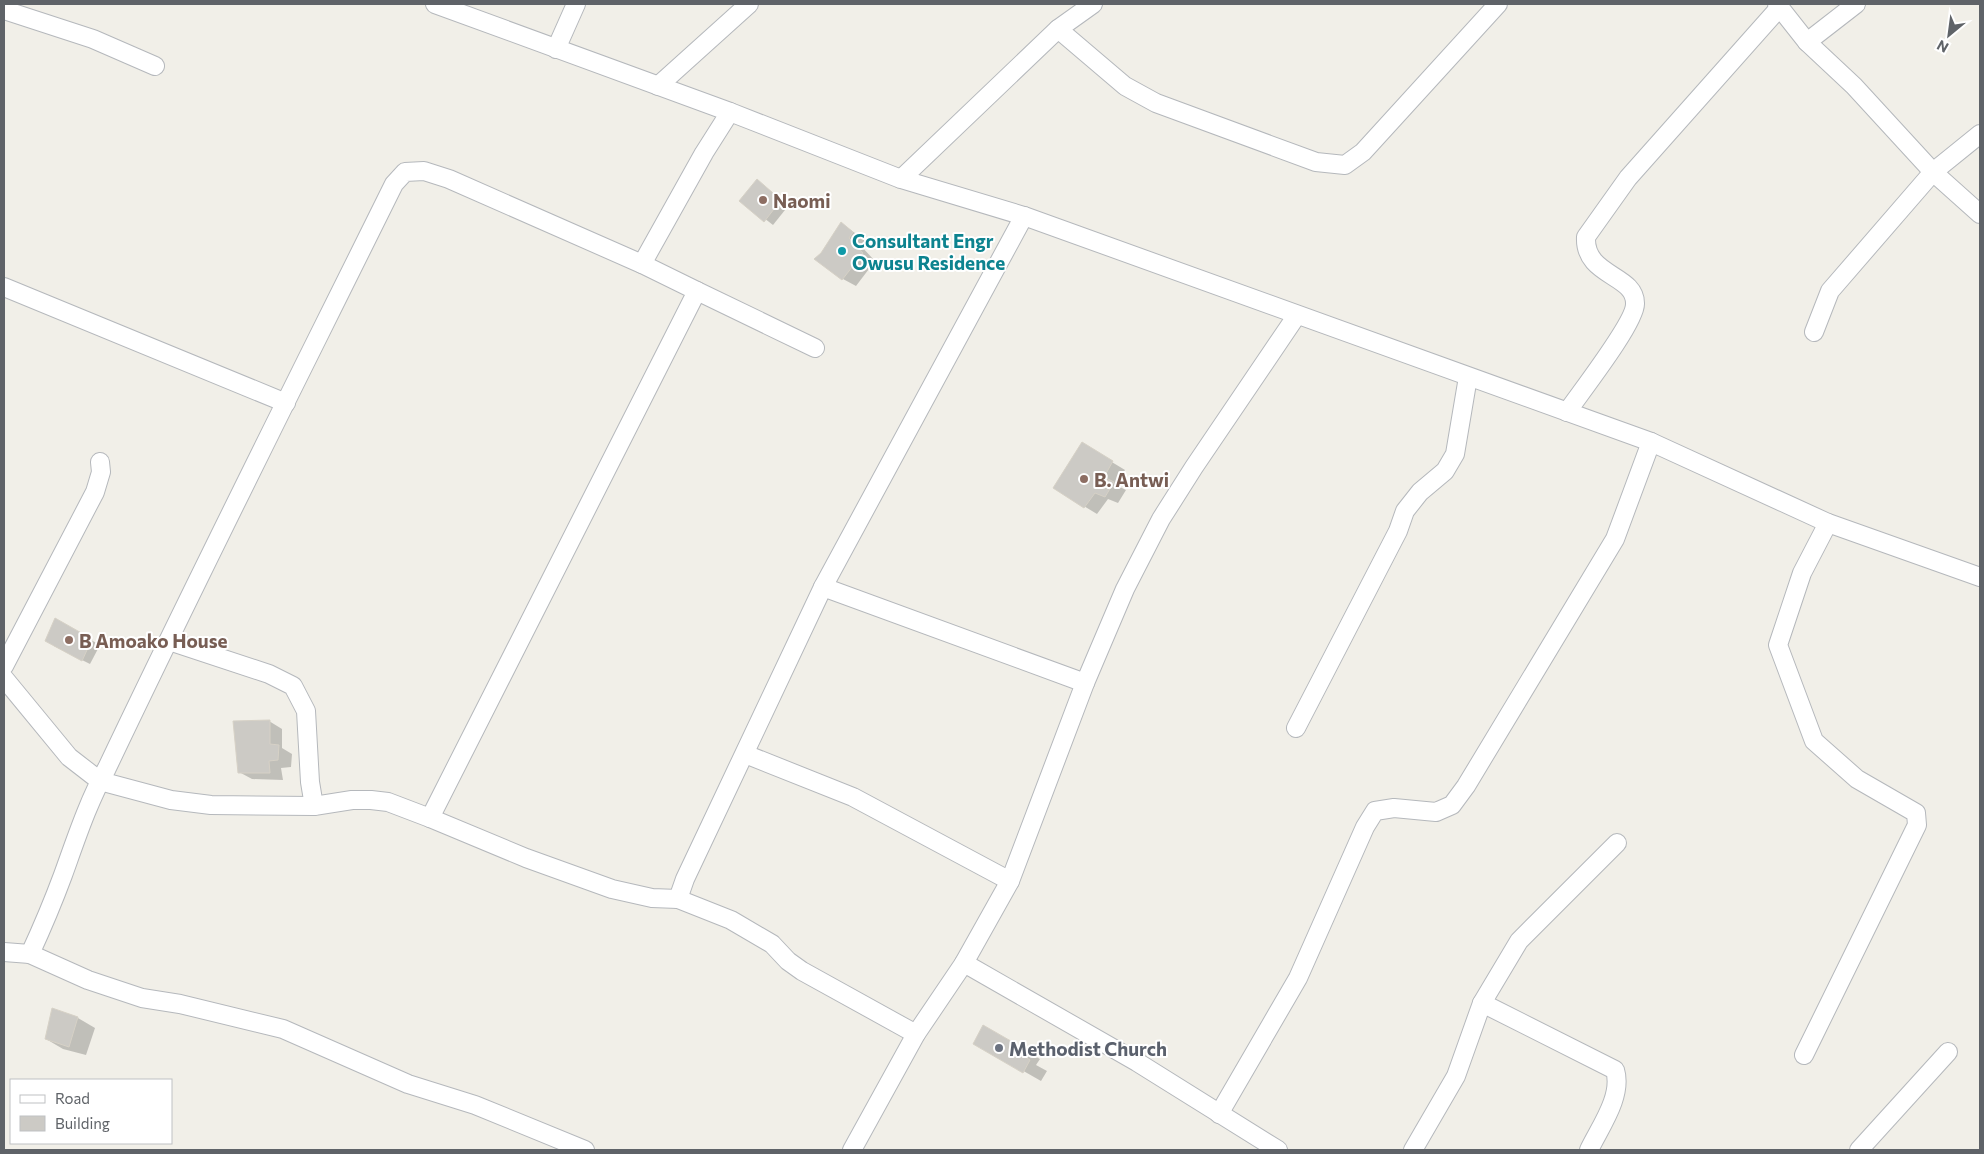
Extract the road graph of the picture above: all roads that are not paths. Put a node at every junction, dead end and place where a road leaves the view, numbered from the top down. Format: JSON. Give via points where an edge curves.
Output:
{"nodes":[{"id":1,"x":435,"y":4,"type":"edge"},
{"id":2,"x":576,"y":4,"type":"edge"},
{"id":3,"x":749,"y":4,"type":"edge"},
{"id":4,"x":1093,"y":4,"type":"edge"},
{"id":5,"x":1498,"y":4,"type":"edge"},
{"id":6,"x":1856,"y":4,"type":"edge"},
{"id":7,"x":1779,"y":6,"type":"edge"},
{"id":8,"x":4,"y":10,"type":"edge"},
{"id":9,"x":1058,"y":29,"type":"junction"},
{"id":10,"x":1807,"y":42,"type":"junction"},
{"id":11,"x":556,"y":49,"type":"junction"},
{"id":12,"x":155,"y":66,"type":"dead end"},
{"id":13,"x":658,"y":86,"type":"junction"},
{"id":14,"x":730,"y":112,"type":"junction"},
{"id":15,"x":1980,"y":134,"type":"edge"},
{"id":16,"x":1933,"y":172,"type":"junction"},
{"id":17,"x":901,"y":179,"type":"junction"},
{"id":18,"x":1980,"y":214,"type":"edge"},
{"id":19,"x":1024,"y":216,"type":"junction"},
{"id":20,"x":642,"y":264,"type":"junction"},
{"id":21,"x":4,"y":287,"type":"edge"},
{"id":22,"x":697,"y":291,"type":"junction"},
{"id":23,"x":1297,"y":315,"type":"junction"},
{"id":24,"x":1814,"y":332,"type":"dead end"},
{"id":25,"x":815,"y":348,"type":"dead end"},
{"id":26,"x":1468,"y":377,"type":"junction"},
{"id":27,"x":286,"y":403,"type":"junction"},
{"id":28,"x":1567,"y":412,"type":"junction"},
{"id":29,"x":1651,"y":442,"type":"junction"},
{"id":30,"x":100,"y":462,"type":"dead end"},
{"id":31,"x":1828,"y":523,"type":"junction"},
{"id":32,"x":1980,"y":577,"type":"edge"},
{"id":33,"x":823,"y":587,"type":"junction"},
{"id":34,"x":169,"y":641,"type":"junction"},
{"id":35,"x":4,"y":666,"type":"edge"},
{"id":36,"x":4,"y":678,"type":"edge"},
{"id":37,"x":1085,"y":683,"type":"junction"},
{"id":38,"x":1296,"y":728,"type":"dead end"},
{"id":39,"x":745,"y":754,"type":"junction"},
{"id":40,"x":100,"y":781,"type":"junction"},
{"id":41,"x":314,"y":806,"type":"junction"},
{"id":42,"x":430,"y":818,"type":"junction"},
{"id":43,"x":1617,"y":843,"type":"dead end"},
{"id":44,"x":1010,"y":881,"type":"junction"},
{"id":45,"x":678,"y":899,"type":"junction"},
{"id":46,"x":4,"y":952,"type":"edge"},
{"id":47,"x":30,"y":954,"type":"junction"},
{"id":48,"x":964,"y":963,"type":"junction"},
{"id":49,"x":1482,"y":1003,"type":"junction"},
{"id":50,"x":916,"y":1034,"type":"junction"},
{"id":51,"x":1948,"y":1052,"type":"dead end"},
{"id":52,"x":1804,"y":1055,"type":"dead end"},
{"id":53,"x":1219,"y":1114,"type":"junction"},
{"id":54,"x":585,"y":1150,"type":"edge"},
{"id":55,"x":852,"y":1150,"type":"edge"},
{"id":56,"x":1278,"y":1150,"type":"edge"},
{"id":57,"x":1413,"y":1150,"type":"edge"},
{"id":58,"x":1589,"y":1150,"type":"edge"},
{"id":59,"x":1859,"y":1150,"type":"edge"}],
"edges":[{"from":1,"to":11,"type":"street"},
{"from":2,"to":11,"type":"street"},
{"from":3,"to":13,"type":"street"},
{"from":4,"to":9,"type":"street"},
{"from":5,"to":9,"type":"street","via":[[1363,152],[1345,165],[1316,162],[1156,103],[1126,86]]},
{"from":6,"to":10,"type":"street"},
{"from":7,"to":10,"type":"street"},
{"from":7,"to":28,"type":"street","via":[[1628,178],[1586,237],[1586,249],[1592,262],[1632,291],[1635,305],[1621,335]]},
{"from":8,"to":12,"type":"street","via":[[93,40]]},
{"from":9,"to":17,"type":"street"},
{"from":10,"to":16,"type":"street","via":[[1854,86]]},
{"from":11,"to":13,"type":"street"},
{"from":13,"to":14,"type":"street"},
{"from":14,"to":17,"type":"street"},
{"from":14,"to":20,"type":"street"},
{"from":15,"to":16,"type":"street"},
{"from":16,"to":18,"type":"street"},
{"from":16,"to":24,"type":"street","via":[[1830,291]]},
{"from":17,"to":19,"type":"street"},
{"from":19,"to":23,"type":"street"},
{"from":19,"to":33,"type":"street"},
{"from":20,"to":22,"type":"street"},
{"from":20,"to":27,"type":"street","via":[[449,179],[424,171],[404,172],[394,184]]},
{"from":21,"to":27,"type":"street"},
{"from":22,"to":25,"type":"street"},
{"from":22,"to":42,"type":"street"},
{"from":23,"to":26,"type":"street"},
{"from":23,"to":37,"type":"street","via":[[1161,519],[1125,589]]},
{"from":26,"to":28,"type":"street"},
{"from":26,"to":38,"type":"street","via":[[1455,454],[1445,471],[1420,492],[1406,511]]},
{"from":27,"to":34,"type":"street"},
{"from":28,"to":29,"type":"street"},
{"from":29,"to":31,"type":"street"},
{"from":29,"to":53,"type":"street","via":[[1615,539],[1452,805],[1436,812],[1394,808],[1375,811],[1298,978]]},
{"from":30,"to":35,"type":"street","via":[[101,472],[95,492]]},
{"from":31,"to":32,"type":"street"},
{"from":31,"to":52,"type":"street","via":[[1802,573],[1778,645],[1814,741],[1857,779],[1916,812],[1918,825]]},
{"from":33,"to":37,"type":"street"},
{"from":33,"to":39,"type":"street"},
{"from":34,"to":40,"type":"street"},
{"from":34,"to":41,"type":"street","via":[[268,674],[293,686],[306,711]]},
{"from":36,"to":40,"type":"street","via":[[69,757]]},
{"from":37,"to":44,"type":"street"},
{"from":39,"to":44,"type":"street","via":[[852,797]]},
{"from":39,"to":45,"type":"street"},
{"from":40,"to":41,"type":"street","via":[[142,794],[211,805]]},
{"from":40,"to":47,"type":"street"},
{"from":41,"to":42,"type":"street","via":[[371,800],[388,802]]},
{"from":42,"to":45,"type":"street","via":[[612,889],[652,898]]},
{"from":43,"to":49,"type":"street","via":[[1519,941]]},
{"from":44,"to":48,"type":"street"},
{"from":45,"to":50,"type":"street","via":[[748,929],[772,944],[802,971]]},
{"from":46,"to":47,"type":"street"},
{"from":47,"to":54,"type":"street","via":[[88,980],[142,998],[197,1007],[283,1029],[408,1084],[475,1105]]},
{"from":48,"to":50,"type":"street"},
{"from":48,"to":53,"type":"street","via":[[1137,1062]]},
{"from":49,"to":57,"type":"street","via":[[1456,1076]]},
{"from":49,"to":58,"type":"street","via":[[1615,1070],[1618,1080],[1616,1093]]},
{"from":50,"to":55,"type":"street"},
{"from":51,"to":59,"type":"street"},
{"from":53,"to":56,"type":"street"}]}
